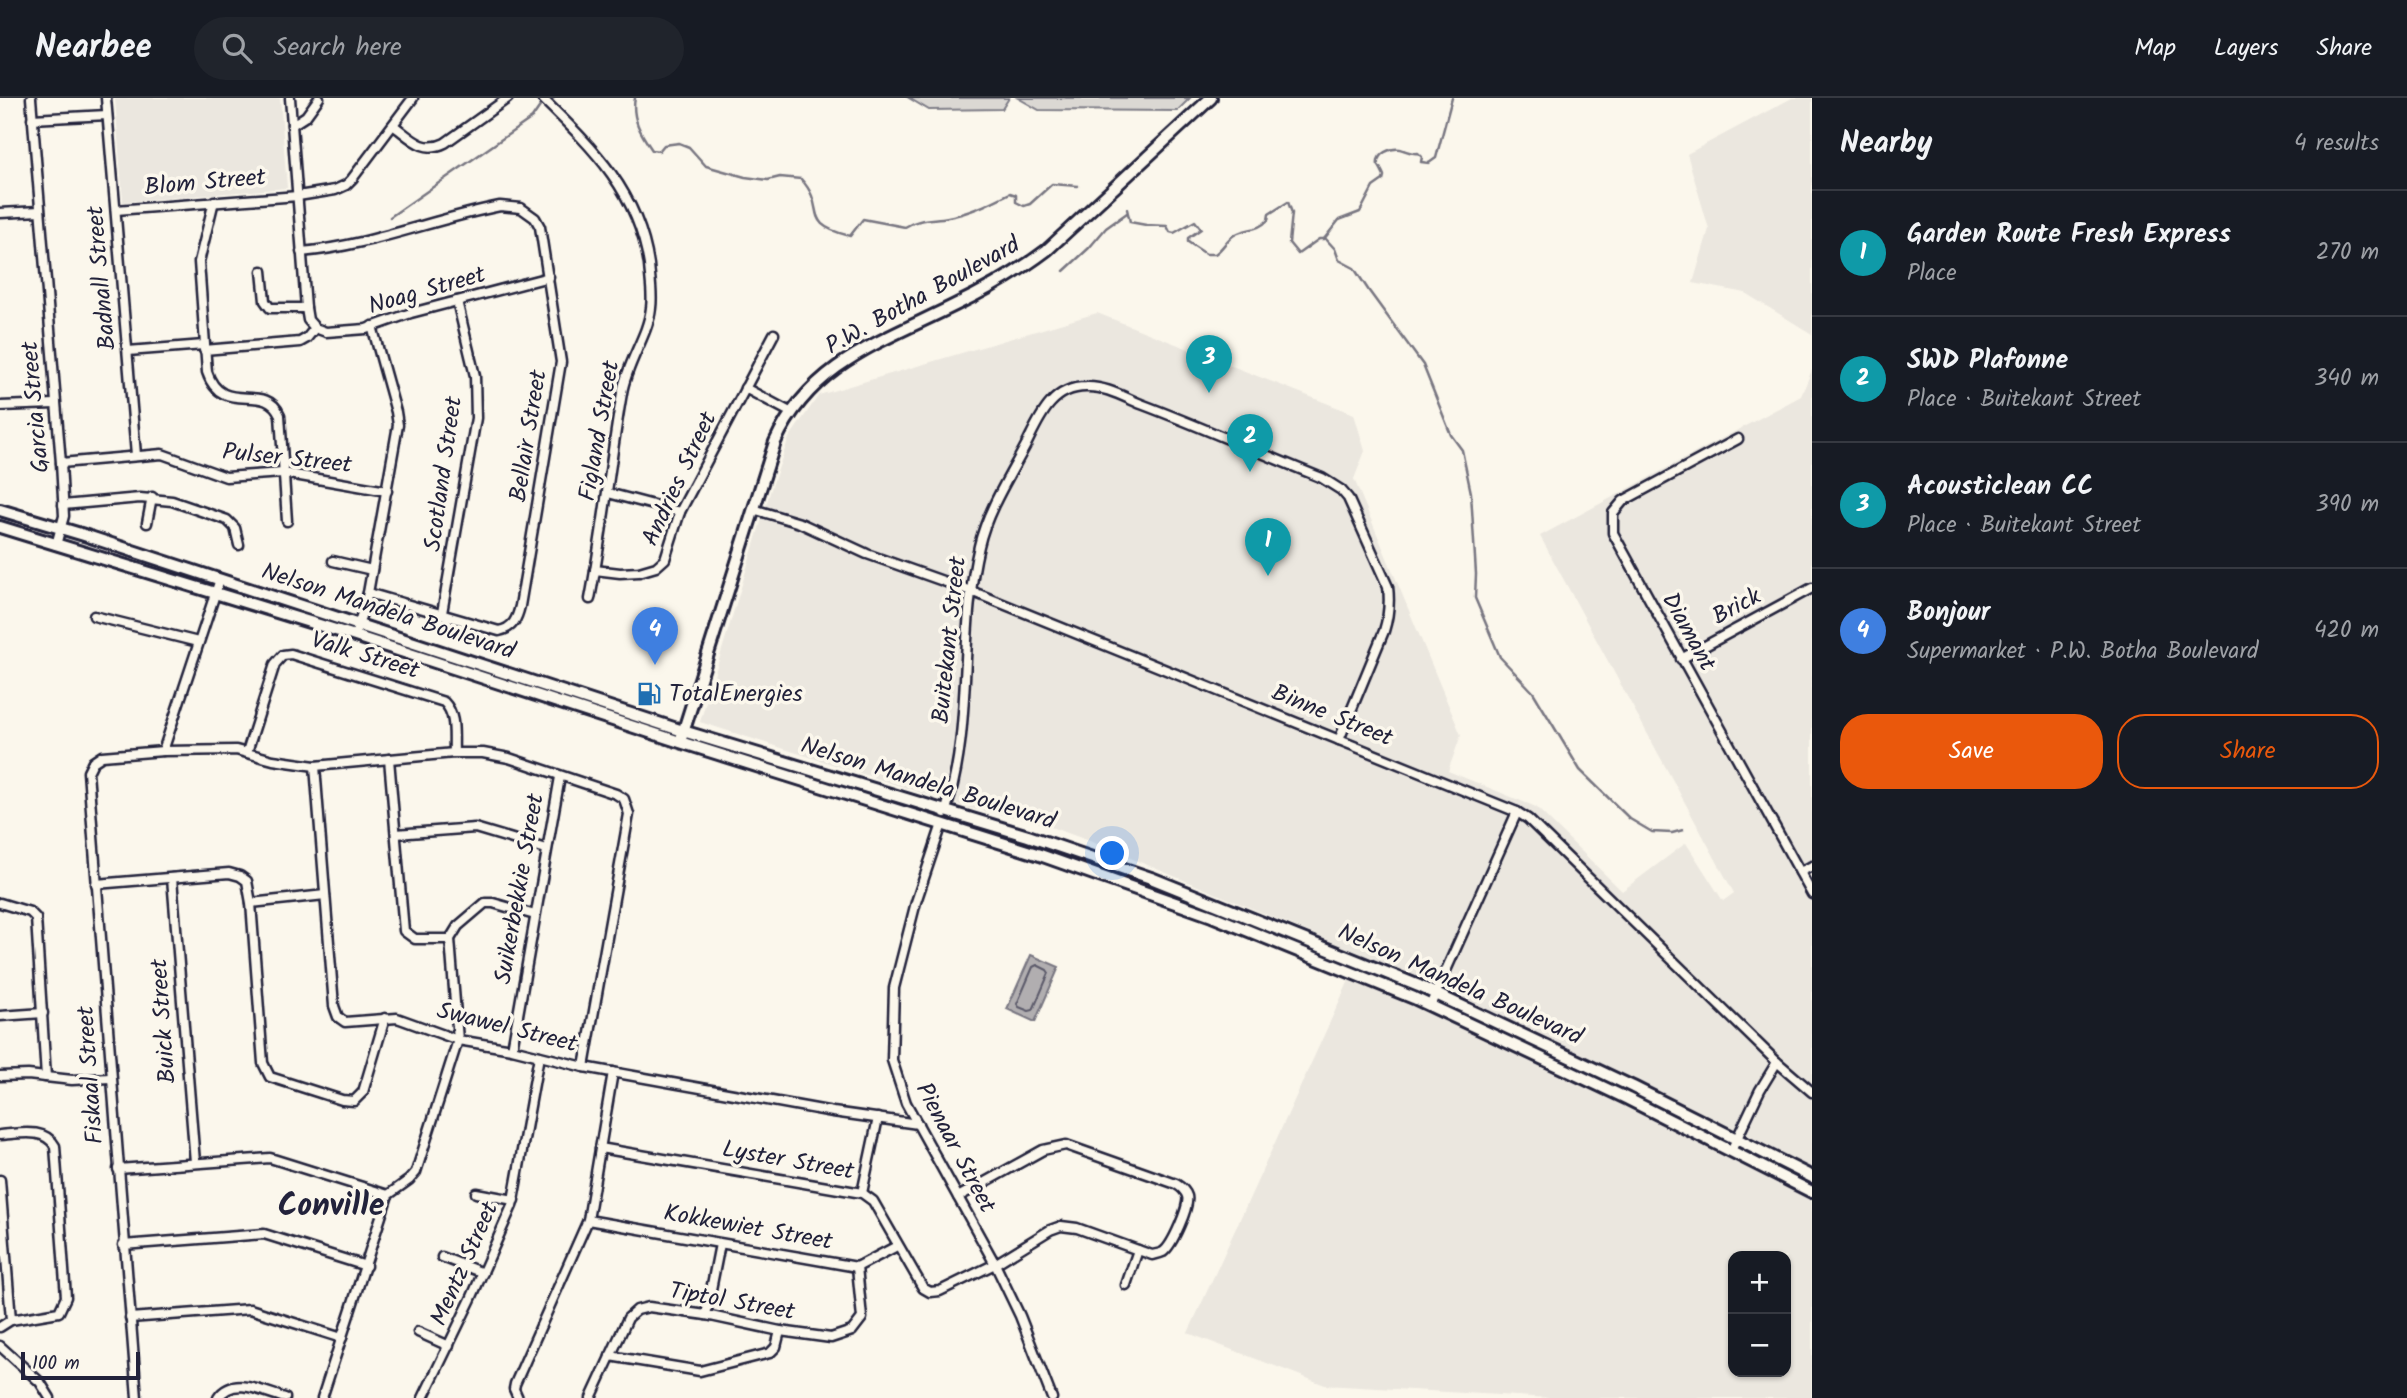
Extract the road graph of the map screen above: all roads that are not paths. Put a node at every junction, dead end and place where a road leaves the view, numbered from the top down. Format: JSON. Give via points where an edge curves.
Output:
{"nodes":[{"id":1,"x":30,"y":98,"type":"edge"},
{"id":2,"x":106,"y":98,"type":"edge"},
{"id":3,"x":290,"y":98,"type":"edge"},
{"id":4,"x":319,"y":98,"type":"edge"},
{"id":5,"x":413,"y":98,"type":"edge"},
{"id":6,"x":508,"y":98,"type":"edge"},
{"id":7,"x":542,"y":98,"type":"edge"},
{"id":8,"x":1211,"y":98,"type":"edge"},
{"id":9,"x":107,"y":115,"type":"junction"},
{"id":10,"x":32,"y":119,"type":"junction"},
{"id":11,"x":292,"y":125,"type":"junction"},
{"id":12,"x":393,"y":125,"type":"junction"},
{"id":13,"x":298,"y":196,"type":"junction"},
{"id":14,"x":214,"y":201,"type":"junction"},
{"id":15,"x":116,"y":210,"type":"junction"},
{"id":16,"x":40,"y":211,"type":"junction"},
{"id":17,"x":0,"y":214,"type":"edge"},
{"id":18,"x":301,"y":252,"type":"junction"},
{"id":19,"x":262,"y":271,"type":"dead end"},
{"id":20,"x":549,"y":277,"type":"junction"},
{"id":21,"x":457,"y":301,"type":"junction"},
{"id":22,"x":306,"y":309,"type":"junction"},
{"id":23,"x":372,"y":326,"type":"junction"},
{"id":24,"x":315,"y":328,"type":"junction"},
{"id":25,"x":774,"y":334,"type":"dead end"},
{"id":26,"x":204,"y":348,"type":"junction"},
{"id":27,"x":128,"y":351,"type":"junction"},
{"id":28,"x":745,"y":388,"type":"junction"},
{"id":29,"x":55,"y":404,"type":"junction"},
{"id":30,"x":0,"y":406,"type":"edge"},
{"id":31,"x":790,"y":412,"type":"junction"},
{"id":32,"x":1738,"y":439,"type":"dead end"},
{"id":33,"x":136,"y":455,"type":"junction"},
{"id":34,"x":61,"y":463,"type":"junction"},
{"id":35,"x":283,"y":473,"type":"junction"},
{"id":36,"x":387,"y":491,"type":"junction"},
{"id":37,"x":608,"y":493,"type":"junction"},
{"id":38,"x":152,"y":497,"type":"junction"},
{"id":39,"x":63,"y":505,"type":"junction"},
{"id":40,"x":753,"y":509,"type":"junction"},
{"id":41,"x":0,"y":510,"type":"edge"},
{"id":42,"x":680,"y":512,"type":"junction"},
{"id":43,"x":287,"y":521,"type":"dead end"},
{"id":44,"x":147,"y":523,"type":"dead end"},
{"id":45,"x":0,"y":527,"type":"edge"},
{"id":46,"x":61,"y":528,"type":"junction"},
{"id":47,"x":57,"y":545,"type":"junction"},
{"id":48,"x":239,"y":545,"type":"dead end"},
{"id":49,"x":333,"y":561,"type":"dead end"},
{"id":50,"x":372,"y":570,"type":"junction"},
{"id":51,"x":596,"y":570,"type":"junction"},
{"id":52,"x":219,"y":579,"type":"junction"},
{"id":53,"x":1812,"y":588,"type":"edge"},
{"id":54,"x":971,"y":592,"type":"junction"},
{"id":55,"x":215,"y":593,"type":"junction"},
{"id":56,"x":368,"y":593,"type":"junction"},
{"id":57,"x":590,"y":599,"type":"dead end"},
{"id":58,"x":442,"y":613,"type":"junction"},
{"id":59,"x":93,"y":617,"type":"dead end"},
{"id":60,"x":359,"y":624,"type":"junction"},
{"id":61,"x":355,"y":636,"type":"junction"},
{"id":62,"x":198,"y":642,"type":"junction"},
{"id":63,"x":1681,"y":659,"type":"junction"},
{"id":64,"x":488,"y":673,"type":"junction"},
{"id":65,"x":681,"y":736,"type":"junction"},
{"id":66,"x":1339,"y":740,"type":"junction"},
{"id":67,"x":163,"y":751,"type":"junction"},
{"id":68,"x":247,"y":752,"type":"junction"},
{"id":69,"x":454,"y":753,"type":"junction"},
{"id":70,"x":389,"y":760,"type":"junction"},
{"id":71,"x":315,"y":765,"type":"junction"},
{"id":72,"x":560,"y":777,"type":"junction"},
{"id":73,"x":1517,"y":812,"type":"junction"},
{"id":74,"x":944,"y":818,"type":"junction"},
{"id":75,"x":396,"y":834,"type":"junction"},
{"id":76,"x":546,"y":849,"type":"junction"},
{"id":77,"x":1812,"y":866,"type":"edge"},
{"id":78,"x":1800,"y":872,"type":"junction"},
{"id":79,"x":172,"y":878,"type":"junction"},
{"id":80,"x":96,"y":884,"type":"junction"},
{"id":81,"x":1812,"y":894,"type":"edge"},
{"id":82,"x":325,"y":895,"type":"junction"},
{"id":83,"x":0,"y":903,"type":"edge"},
{"id":84,"x":251,"y":903,"type":"junction"},
{"id":85,"x":535,"y":915,"type":"junction"},
{"id":86,"x":450,"y":939,"type":"junction"},
{"id":87,"x":1435,"y":994,"type":"junction"},
{"id":88,"x":1430,"y":1006,"type":"junction"},
{"id":89,"x":43,"y":1013,"type":"junction"},
{"id":90,"x":0,"y":1016,"type":"edge"},
{"id":91,"x":385,"y":1018,"type":"junction"},
{"id":92,"x":458,"y":1040,"type":"junction"},
{"id":93,"x":512,"y":1049,"type":"junction"},
{"id":94,"x":539,"y":1056,"type":"junction"},
{"id":95,"x":1777,"y":1062,"type":"junction"},
{"id":96,"x":584,"y":1067,"type":"junction"},
{"id":97,"x":613,"y":1072,"type":"junction"},
{"id":98,"x":0,"y":1076,"type":"edge"},
{"id":99,"x":46,"y":1077,"type":"junction"},
{"id":100,"x":110,"y":1078,"type":"junction"},
{"id":101,"x":1812,"y":1092,"type":"edge"},
{"id":102,"x":878,"y":1118,"type":"junction"},
{"id":103,"x":918,"y":1124,"type":"junction"},
{"id":104,"x":0,"y":1135,"type":"edge"},
{"id":105,"x":1736,"y":1139,"type":"junction"},
{"id":106,"x":600,"y":1147,"type":"junction"},
{"id":107,"x":1731,"y":1151,"type":"junction"},
{"id":108,"x":195,"y":1162,"type":"junction"},
{"id":109,"x":118,"y":1169,"type":"junction"},
{"id":110,"x":1812,"y":1177,"type":"edge"},
{"id":111,"x":0,"y":1180,"type":"edge"},
{"id":112,"x":1812,"y":1192,"type":"edge"},
{"id":113,"x":476,"y":1193,"type":"dead end"},
{"id":114,"x":862,"y":1194,"type":"junction"},
{"id":115,"x":388,"y":1195,"type":"junction"},
{"id":116,"x":958,"y":1197,"type":"junction"},
{"id":117,"x":514,"y":1200,"type":"junction"},
{"id":118,"x":587,"y":1220,"type":"junction"},
{"id":119,"x":720,"y":1244,"type":"junction"},
{"id":120,"x":123,"y":1245,"type":"junction"},
{"id":121,"x":897,"y":1246,"type":"junction"},
{"id":122,"x":1138,"y":1250,"type":"junction"},
{"id":123,"x":442,"y":1257,"type":"dead end"},
{"id":124,"x":995,"y":1264,"type":"junction"},
{"id":125,"x":366,"y":1266,"type":"junction"},
{"id":126,"x":858,"y":1267,"type":"junction"},
{"id":127,"x":483,"y":1273,"type":"junction"},
{"id":128,"x":1126,"y":1285,"type":"dead end"},
{"id":129,"x":706,"y":1315,"type":"junction"},
{"id":130,"x":130,"y":1318,"type":"junction"},
{"id":131,"x":11,"y":1320,"type":"junction"},
{"id":132,"x":0,"y":1327,"type":"edge"},
{"id":133,"x":780,"y":1331,"type":"junction"},
{"id":134,"x":418,"y":1332,"type":"dead end"},
{"id":135,"x":342,"y":1338,"type":"junction"},
{"id":136,"x":0,"y":1346,"type":"edge"},
{"id":137,"x":449,"y":1346,"type":"junction"},
{"id":138,"x":610,"y":1356,"type":"junction"},
{"id":139,"x":50,"y":1398,"type":"edge"},
{"id":140,"x":137,"y":1398,"type":"edge"},
{"id":141,"x":218,"y":1398,"type":"edge"},
{"id":142,"x":285,"y":1398,"type":"edge"},
{"id":143,"x":323,"y":1398,"type":"edge"},
{"id":144,"x":423,"y":1398,"type":"edge"},
{"id":145,"x":518,"y":1398,"type":"edge"},
{"id":146,"x":590,"y":1398,"type":"edge"},
{"id":147,"x":1052,"y":1398,"type":"edge"}],
"edges":[{"from":1,"to":10,"type":"street","name":"Garcia Street"},
{"from":2,"to":9,"type":"street","name":"Badnall Street"},
{"from":3,"to":11,"type":"street"},
{"from":4,"to":11,"type":"street","via":[[306,116]]},
{"from":5,"to":12,"type":"street","name":"Blom Street"},
{"from":6,"to":12,"type":"street","via":[[436,148],[422,146]]},
{"from":7,"to":37,"type":"street","name":"Figland Street","via":[[592,147],[612,174],[634,210],[646,251],[652,309],[625,376]]},
{"from":8,"to":31,"type":"street","name":"P.W. Botha Boulevard","via":[[1032,261],[850,357],[819,380]]},
{"from":9,"to":10,"type":"street"},
{"from":9,"to":15,"type":"street","name":"Badnall Street"},
{"from":10,"to":16,"type":"street","name":"Garcia Street"},
{"from":11,"to":13,"type":"street"},
{"from":12,"to":13,"type":"street","name":"Blom Street","via":[[346,185]]},
{"from":13,"to":14,"type":"street","name":"Blom Street"},
{"from":13,"to":18,"type":"street"},
{"from":14,"to":15,"type":"street","name":"Blom Street"},
{"from":14,"to":26,"type":"street","via":[[199,262]]},
{"from":15,"to":27,"type":"street","name":"Badnall Street"},
{"from":16,"to":17,"type":"street"},
{"from":16,"to":29,"type":"street","name":"Garcia Street"},
{"from":18,"to":20,"type":"street","name":"Bellair Street","via":[[333,249],[510,206],[527,212],[540,227]]},
{"from":18,"to":22,"type":"street"},
{"from":19,"to":22,"type":"street","via":[[270,309]]},
{"from":20,"to":21,"type":"street","name":"Noag Street"},
{"from":20,"to":58,"type":"street","name":"Bellair Street","via":[[561,362],[518,615],[511,627],[499,631]]},
{"from":21,"to":23,"type":"street","name":"Noag Street"},
{"from":21,"to":58,"type":"street","name":"Scotland Street","via":[[475,376],[476,418]]},
{"from":22,"to":24,"type":"street"},
{"from":23,"to":24,"type":"street","name":"Noag Street","via":[[340,332]]},
{"from":23,"to":36,"type":"street","via":[[398,425]]},
{"from":24,"to":26,"type":"street","via":[[300,342]]},
{"from":25,"to":28,"type":"street","name":"Andries Street"},
{"from":26,"to":27,"type":"street"},
{"from":26,"to":35,"type":"street","via":[[209,379],[221,392],[231,397],[264,398],[276,407]]},
{"from":27,"to":33,"type":"street","name":"Badnall Street"},
{"from":28,"to":31,"type":"street"},
{"from":28,"to":42,"type":"street","name":"Andries Street"},
{"from":29,"to":30,"type":"street"},
{"from":29,"to":34,"type":"street","name":"Garcia Street"},
{"from":31,"to":40,"type":"street","name":"P.W. Botha Boulevard"},
{"from":32,"to":63,"type":"street","name":"Diamant","via":[[1623,501],[1613,513],[1613,533]]},
{"from":33,"to":34,"type":"street","name":"Pulser Street"},
{"from":33,"to":35,"type":"street","name":"Pulser Street","via":[[170,455],[234,478]]},
{"from":34,"to":39,"type":"street","name":"Garcia Street"},
{"from":35,"to":36,"type":"street","name":"Pulser Street"},
{"from":35,"to":43,"type":"street"},
{"from":36,"to":50,"type":"street"},
{"from":37,"to":42,"type":"street"},
{"from":37,"to":51,"type":"street","name":"Figland Street"},
{"from":38,"to":39,"type":"street"},
{"from":38,"to":44,"type":"street"},
{"from":38,"to":48,"type":"street","via":[[227,520],[235,528]]},
{"from":39,"to":46,"type":"street","name":"Garcia Street"},
{"from":40,"to":54,"type":"street","name":"Binne Street","via":[[800,523],[867,554]]},
{"from":40,"to":65,"type":"street","name":"P.W. Botha Boulevard"},
{"from":41,"to":46,"type":"street","name":"Nelson Mandela Boulevard"},
{"from":42,"to":51,"type":"street","name":"Andries Street","via":[[660,564],[628,574]]},
{"from":45,"to":47,"type":"street","name":"Nelson Mandela Boulevard"},
{"from":46,"to":47,"type":"street","name":"Garcia Street"},
{"from":46,"to":52,"type":"street","name":"Nelson Mandela Boulevard"},
{"from":47,"to":55,"type":"street","name":"Nelson Mandela Boulevard"},
{"from":49,"to":50,"type":"street"},
{"from":50,"to":56,"type":"street"},
{"from":51,"to":57,"type":"street","name":"Figland Street"},
{"from":52,"to":55,"type":"street"},
{"from":52,"to":60,"type":"street","name":"Nelson Mandela Boulevard"},
{"from":53,"to":63,"type":"street","name":"Brick"},
{"from":54,"to":66,"type":"street","name":"Binne Street"},
{"from":54,"to":66,"type":"street","name":"Buitekant Street","via":[[986,523],[1051,401],[1071,388],[1100,388],[1167,413],[1322,478],[1341,490],[1353,507],[1388,587],[1389,614]]},
{"from":54,"to":74,"type":"street","name":"Buitekant Street","via":[[959,752]]},
{"from":55,"to":61,"type":"street","name":"Nelson Mandela Boulevard"},
{"from":55,"to":62,"type":"street"},
{"from":56,"to":58,"type":"street","name":"Bellair Street"},
{"from":56,"to":60,"type":"street"},
{"from":59,"to":62,"type":"street"},
{"from":60,"to":61,"type":"street"},
{"from":60,"to":64,"type":"street","name":"Nelson Mandela Boulevard"},
{"from":61,"to":64,"type":"street","name":"Nelson Mandela Boulevard"},
{"from":62,"to":67,"type":"street"},
{"from":63,"to":78,"type":"street","name":"Diamant"},
{"from":64,"to":65,"type":"street","name":"Nelson Mandela Boulevard"},
{"from":65,"to":74,"type":"street","name":"Nelson Mandela Boulevard"},
{"from":66,"to":73,"type":"street","name":"Binne Street"},
{"from":67,"to":68,"type":"street"},
{"from":67,"to":80,"type":"street","name":"Fiskaal Street","via":[[102,756],[93,762],[88,772]]},
{"from":68,"to":69,"type":"street","name":"Valk Street","via":[[275,664],[291,654],[444,702],[453,718]]},
{"from":68,"to":71,"type":"street"},
{"from":69,"to":70,"type":"street"},
{"from":69,"to":72,"type":"street","via":[[494,754]]},
{"from":70,"to":71,"type":"street"},
{"from":70,"to":75,"type":"street"},
{"from":71,"to":82,"type":"street","name":"Swawel Street"},
{"from":72,"to":76,"type":"street","name":"Suikerbekkie Street"},
{"from":72,"to":96,"type":"street","via":[[616,794],[624,799],[629,814]]},
{"from":73,"to":87,"type":"street"},
{"from":73,"to":95,"type":"street","name":"Binne Street"},
{"from":74,"to":87,"type":"street","name":"Nelson Mandela Boulevard","via":[[1028,836],[1151,878]]},
{"from":74,"to":88,"type":"street","name":"Nelson Mandela Boulevard","via":[[1212,916]]},
{"from":74,"to":103,"type":"street","name":"Pienaar Street","via":[[894,988],[892,1060]]},
{"from":75,"to":76,"type":"street","via":[[475,828]]},
{"from":75,"to":86,"type":"street","via":[[404,930],[415,939]]},
{"from":76,"to":85,"type":"street","name":"Suikerbekkie Street"},
{"from":77,"to":78,"type":"street"},
{"from":78,"to":81,"type":"street","name":"Diamant"},
{"from":79,"to":80,"type":"street"},
{"from":79,"to":84,"type":"street","via":[[235,874],[249,883]]},
{"from":79,"to":108,"type":"street","name":"Buick Street"},
{"from":80,"to":100,"type":"street","name":"Fiskaal Street"},
{"from":82,"to":84,"type":"street"},
{"from":82,"to":91,"type":"street","name":"Swawel Street","via":[[336,1013],[347,1023]]},
{"from":83,"to":89,"type":"street","via":[[36,918]]},
{"from":84,"to":91,"type":"street","via":[[263,1063],[270,1077],[354,1101],[365,1088]]},
{"from":85,"to":86,"type":"street","via":[[485,903]]},
{"from":85,"to":93,"type":"street","name":"Suikerbekkie Street"},
{"from":86,"to":92,"type":"street"},
{"from":87,"to":88,"type":"street"},
{"from":87,"to":105,"type":"street","name":"Nelson Mandela Boulevard"},
{"from":88,"to":107,"type":"street","name":"Nelson Mandela Boulevard"},
{"from":89,"to":90,"type":"street"},
{"from":89,"to":99,"type":"street"},
{"from":91,"to":92,"type":"street","name":"Swawel Street","via":[[402,1019]]},
{"from":92,"to":93,"type":"street","name":"Swawel Street"},
{"from":92,"to":115,"type":"street","via":[[416,1172]]},
{"from":93,"to":94,"type":"street","name":"Swawel Street"},
{"from":94,"to":96,"type":"street","name":"Swawel Street"},
{"from":94,"to":117,"type":"street","name":"Mentz Street"},
{"from":95,"to":101,"type":"street","name":"Binne Street"},
{"from":95,"to":105,"type":"street"},
{"from":96,"to":97,"type":"street","name":"Swawel Street"},
{"from":97,"to":102,"type":"street","name":"Swawel Street"},
{"from":97,"to":106,"type":"street"},
{"from":98,"to":99,"type":"street"},
{"from":99,"to":100,"type":"street"},
{"from":100,"to":109,"type":"street","name":"Fiskaal Street"},
{"from":102,"to":103,"type":"street","name":"Swawel Street"},
{"from":102,"to":114,"type":"street"},
{"from":103,"to":116,"type":"street","name":"Pienaar Street"},
{"from":104,"to":131,"type":"street","via":[[38,1134],[55,1146],[66,1297],[60,1312]]},
{"from":105,"to":107,"type":"street"},
{"from":105,"to":110,"type":"street","name":"Nelson Mandela Boulevard"},
{"from":106,"to":114,"type":"street","name":"Lyster Street"},
{"from":106,"to":118,"type":"street"},
{"from":107,"to":112,"type":"street","name":"Nelson Mandela Boulevard"},
{"from":108,"to":109,"type":"street"},
{"from":108,"to":115,"type":"street","via":[[270,1158]]},
{"from":109,"to":120,"type":"street","name":"Fiskaal Street"},
{"from":111,"to":131,"type":"street"},
{"from":113,"to":117,"type":"street"},
{"from":114,"to":121,"type":"street","name":"Lyster Street","via":[[873,1201]]},
{"from":115,"to":125,"type":"street"},
{"from":116,"to":122,"type":"street","name":"Lyster Street","via":[[1043,1150],[1066,1145],[1083,1150],[1186,1192],[1187,1208],[1169,1246],[1152,1255]]},
{"from":116,"to":124,"type":"street","name":"Pienaar Street"},
{"from":117,"to":127,"type":"street","name":"Mentz Street"},
{"from":118,"to":119,"type":"street","name":"Kokkewiet Street"},
{"from":118,"to":145,"type":"street","via":[[515,1384]]},
{"from":119,"to":126,"type":"street","name":"Kokkewiet Street"},
{"from":119,"to":129,"type":"street"},
{"from":120,"to":125,"type":"street","via":[[264,1234]]},
{"from":120,"to":130,"type":"street","name":"Fiskaal Street"},
{"from":121,"to":124,"type":"street","name":"Lyster Street","via":[[923,1288],[933,1292]]},
{"from":121,"to":126,"type":"street","name":"Kokkewiet Street"},
{"from":122,"to":124,"type":"street","name":"Lyster Street","via":[[1061,1226]]},
{"from":122,"to":128,"type":"street"},
{"from":123,"to":127,"type":"street"},
{"from":124,"to":147,"type":"street","name":"Pienaar Street"},
{"from":125,"to":135,"type":"street"},
{"from":126,"to":133,"type":"street","name":"Tiptol Street","via":[[862,1313],[856,1328],[831,1338]]},
{"from":127,"to":137,"type":"street","name":"Mentz Street"},
{"from":129,"to":133,"type":"street","name":"Tiptol Street"},
{"from":129,"to":138,"type":"street","name":"Tiptol Street","via":[[640,1308],[628,1318]]},
{"from":130,"to":135,"type":"street","via":[[256,1310]]},
{"from":130,"to":140,"type":"street","name":"Fiskaal Street"},
{"from":131,"to":132,"type":"street"},
{"from":133,"to":138,"type":"street","via":[[770,1353],[700,1371]]},
{"from":134,"to":137,"type":"street"},
{"from":135,"to":143,"type":"street"},
{"from":136,"to":139,"type":"street","via":[[40,1382]]},
{"from":137,"to":144,"type":"street","name":"Mentz Street"},
{"from":138,"to":146,"type":"street","name":"Tiptol Street"},
{"from":141,"to":142,"type":"street","via":[[236,1385]]}]}
